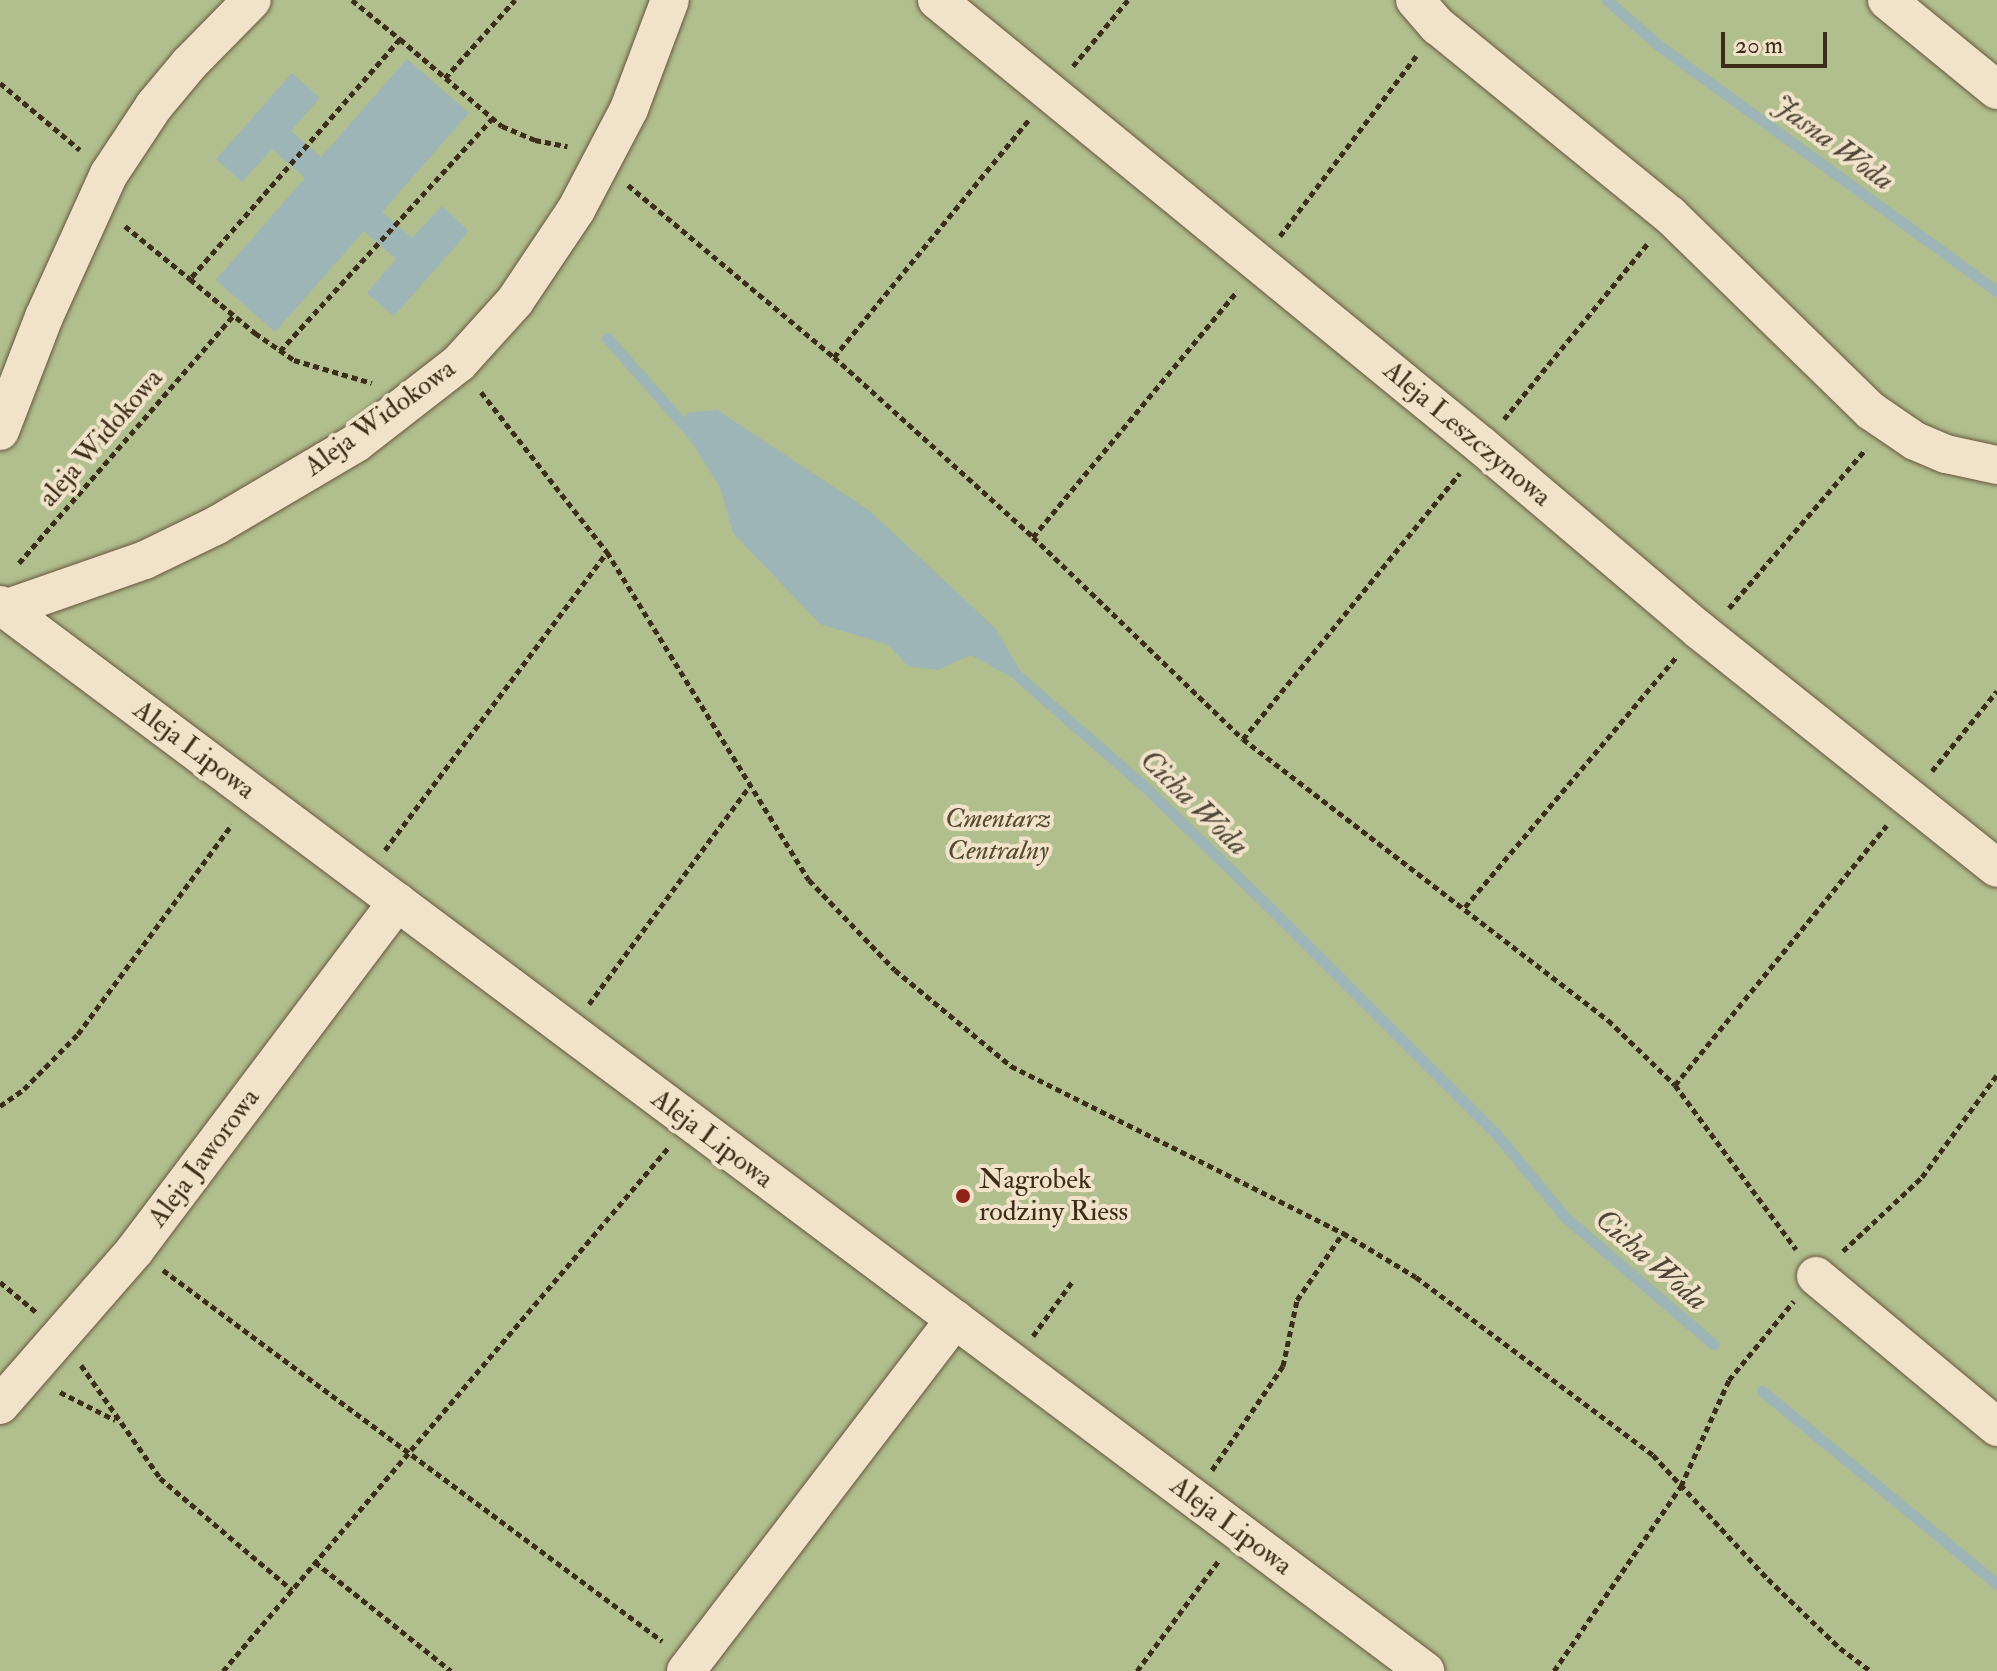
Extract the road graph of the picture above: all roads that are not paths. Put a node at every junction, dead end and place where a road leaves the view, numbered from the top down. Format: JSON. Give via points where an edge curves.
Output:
{"nodes":[{"id":1,"x":252,"y":0,"type":"edge"},
{"id":2,"x":670,"y":0,"type":"edge"},
{"id":3,"x":937,"y":0,"type":"edge"},
{"id":4,"x":1887,"y":0,"type":"edge"},
{"id":5,"x":1427,"y":13,"type":"edge"},
{"id":6,"x":1997,"y":90,"type":"edge"},
{"id":7,"x":0,"y":431,"type":"edge"},
{"id":8,"x":1997,"y":465,"type":"edge"},
{"id":9,"x":5,"y":596,"type":"edge"},
{"id":10,"x":1997,"y":868,"type":"edge"},
{"id":11,"x":397,"y":902,"type":"junction"},
{"id":12,"x":1816,"y":1276,"type":"road end"},
{"id":13,"x":955,"y":1319,"type":"junction"},
{"id":14,"x":12,"y":1392,"type":"edge"},
{"id":15,"x":1997,"y":1427,"type":"edge"},
{"id":16,"x":688,"y":1667,"type":"edge"},
{"id":17,"x":1425,"y":1671,"type":"edge"}],
"edges":[{"from":1,"to":7,"type":"street","via":[[154,106],[102,188]]},
{"from":2,"to":9,"type":"street","name":"Aleja Widokowa","via":[[605,158],[515,301],[459,363],[320,465],[178,545],[112,573]]},
{"from":3,"to":10,"type":"street","name":"Aleja Leszczynowa","via":[[1699,630]]},
{"from":4,"to":6,"type":"street"},
{"from":5,"to":8,"type":"street","via":[[1670,215],[1887,424],[1946,454]]},
{"from":9,"to":11,"type":"street","name":"Aleja Lipowa"},
{"from":11,"to":13,"type":"street","name":"Aleja Lipowa"},
{"from":11,"to":14,"type":"street","name":"Aleja Jaworowa","via":[[135,1250]]},
{"from":12,"to":15,"type":"street"},
{"from":13,"to":16,"type":"street"},
{"from":13,"to":17,"type":"street","name":"Aleja Lipowa"}]}
